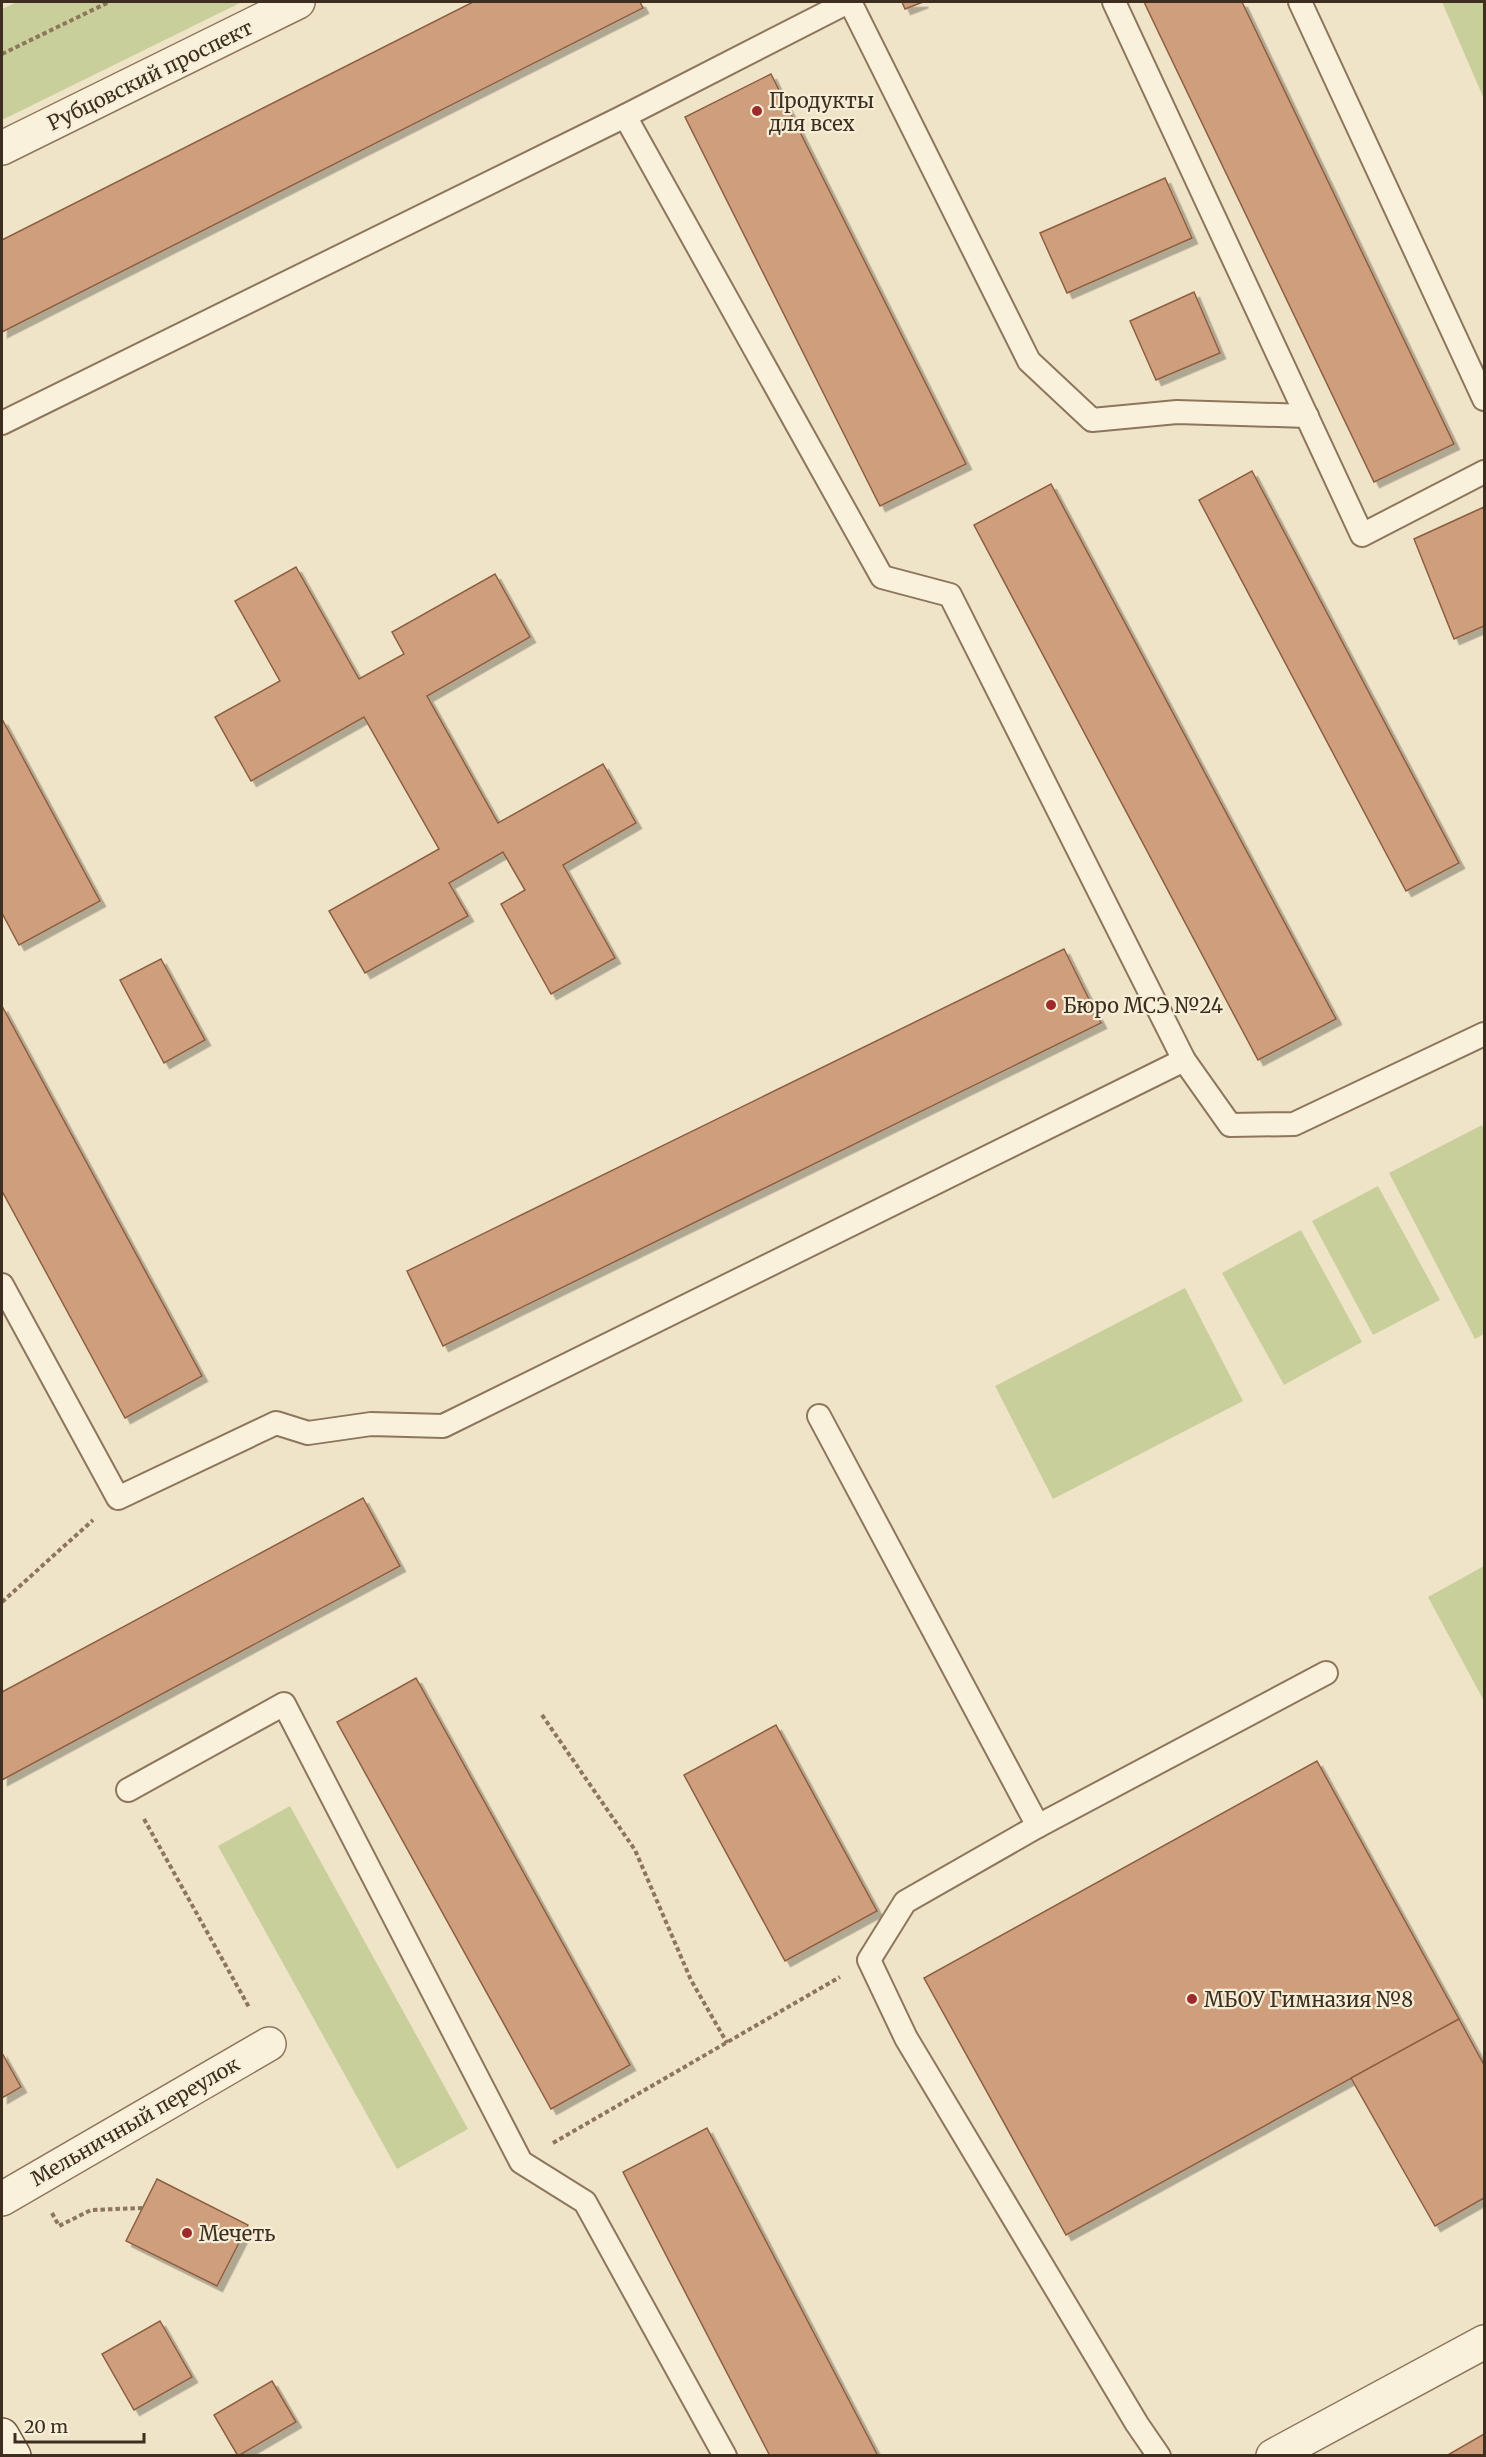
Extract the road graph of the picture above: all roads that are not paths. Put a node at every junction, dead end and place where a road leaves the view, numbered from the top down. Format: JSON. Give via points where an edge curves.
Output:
{"nodes":[{"id":1,"x":298,"y":2,"type":"edge"},
{"id":2,"x":849,"y":2,"type":"edge"},
{"id":3,"x":1114,"y":2,"type":"edge"},
{"id":4,"x":1300,"y":2,"type":"edge"},
{"id":5,"x":625,"y":116,"type":"junction"},
{"id":6,"x":2,"y":148,"type":"edge"},
{"id":7,"x":1485,"y":399,"type":"edge"},
{"id":8,"x":1307,"y":416,"type":"junction"},
{"id":9,"x":2,"y":423,"type":"edge"},
{"id":10,"x":1485,"y":472,"type":"edge"},
{"id":11,"x":1485,"y":1034,"type":"edge"},
{"id":12,"x":1184,"y":1060,"type":"junction"},
{"id":13,"x":2,"y":1285,"type":"edge"},
{"id":14,"x":819,"y":1416,"type":"dead end"},
{"id":15,"x":1326,"y":1673,"type":"dead end"},
{"id":16,"x":128,"y":1790,"type":"road end"},
{"id":17,"x":1038,"y":1826,"type":"junction"},
{"id":18,"x":269,"y":2044,"type":"road end"},
{"id":19,"x":2,"y":2199,"type":"edge"},
{"id":20,"x":1485,"y":2342,"type":"edge"},
{"id":21,"x":2,"y":2435,"type":"edge"},
{"id":22,"x":14,"y":2456,"type":"edge"},
{"id":23,"x":725,"y":2456,"type":"edge"},
{"id":24,"x":1160,"y":2456,"type":"edge"},
{"id":25,"x":1274,"y":2456,"type":"edge"}],
"edges":[{"from":1,"to":6,"type":"street","name":"Рубцовский проспект"},
{"from":2,"to":5,"type":"lane"},
{"from":2,"to":8,"type":"lane","via":[[1029,361],[1092,420],[1177,412]]},
{"from":3,"to":8,"type":"lane"},
{"from":4,"to":7,"type":"lane"},
{"from":5,"to":9,"type":"lane"},
{"from":5,"to":12,"type":"lane","via":[[882,577],[950,595]]},
{"from":8,"to":10,"type":"lane","via":[[1362,534]]},
{"from":11,"to":12,"type":"lane","via":[[1294,1124],[1230,1125]]},
{"from":12,"to":13,"type":"lane","via":[[443,1426],[371,1424],[308,1433],[276,1423],[118,1498]]},
{"from":14,"to":17,"type":"lane"},
{"from":15,"to":17,"type":"lane"},
{"from":16,"to":23,"type":"lane","via":[[284,1704],[521,2162],[585,2202]]},
{"from":17,"to":24,"type":"lane","via":[[905,1902],[869,1960],[906,2038],[1137,2424]]},
{"from":18,"to":19,"type":"street","name":"Мельничный переулок"},
{"from":20,"to":25,"type":"street"},
{"from":21,"to":22,"type":"street"}]}
